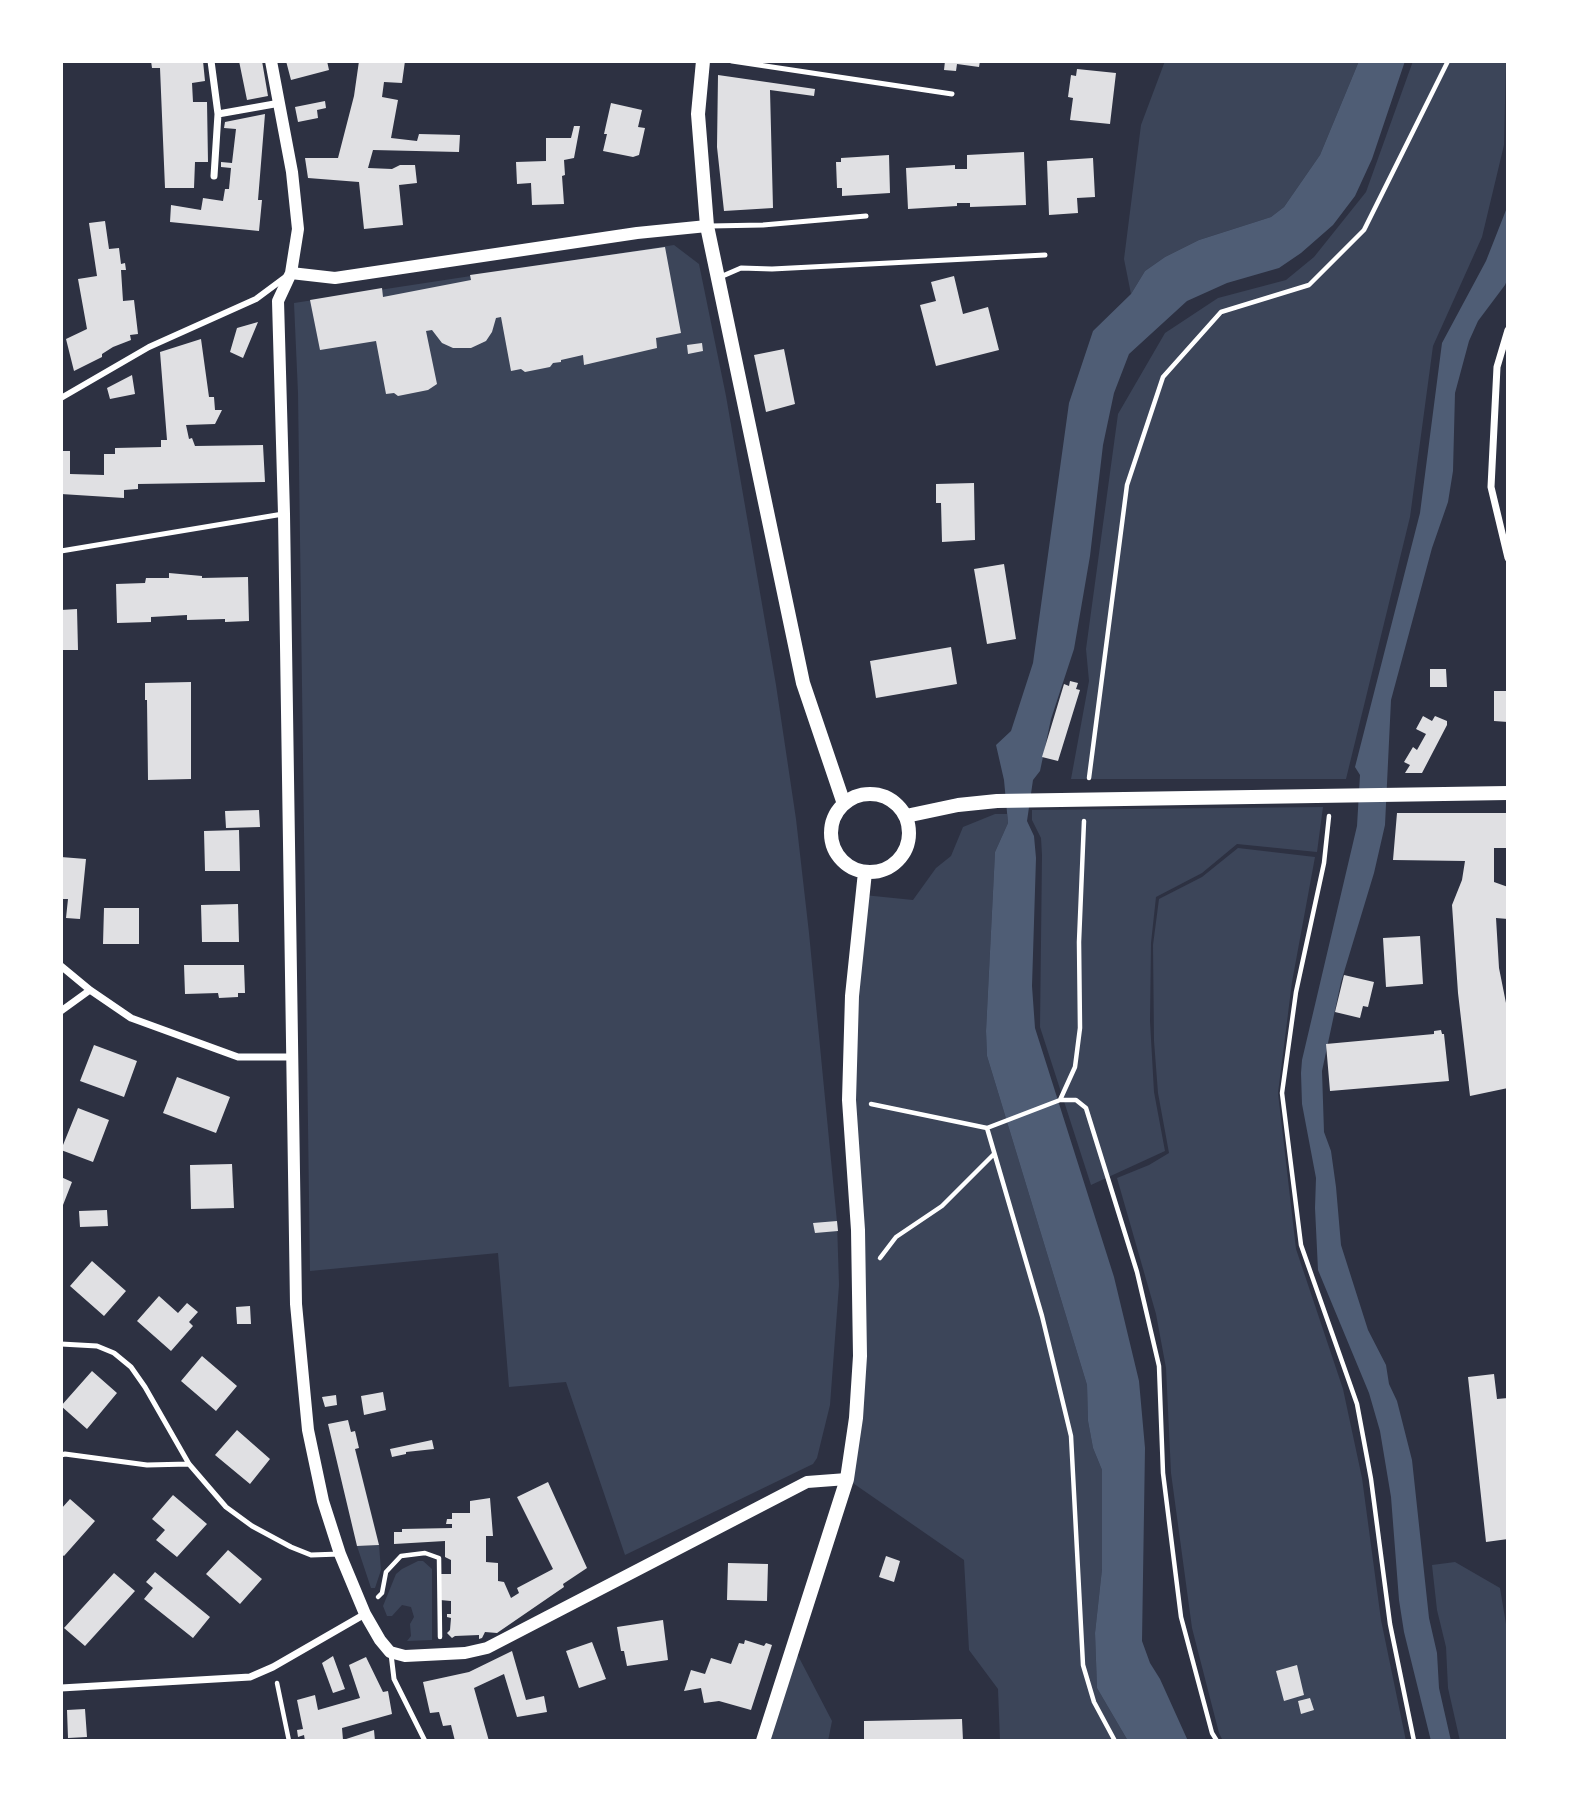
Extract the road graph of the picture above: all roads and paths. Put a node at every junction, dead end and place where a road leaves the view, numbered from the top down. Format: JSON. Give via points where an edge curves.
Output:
{"nodes":[{"id":1,"x":211,"y":61,"type":"edge"},
{"id":2,"x":271,"y":61,"type":"edge"},
{"id":3,"x":703,"y":61,"type":"edge"},
{"id":4,"x":732,"y":61,"type":"edge"},
{"id":5,"x":1448,"y":61,"type":"edge"},
{"id":6,"x":952,"y":94,"type":"dead end"},
{"id":7,"x":281,"y":103,"type":"junction"},
{"id":8,"x":218,"y":114,"type":"junction"},
{"id":9,"x":214,"y":176,"type":"dead end"},
{"id":10,"x":866,"y":216,"type":"dead end"},
{"id":11,"x":707,"y":226,"type":"junction"},
{"id":12,"x":1045,"y":255,"type":"dead end"},
{"id":13,"x":291,"y":273,"type":"junction"},
{"id":14,"x":718,"y":278,"type":"junction"},
{"id":15,"x":1508,"y":330,"type":"edge"},
{"id":16,"x":61,"y":398,"type":"edge"},
{"id":17,"x":284,"y":514,"type":"junction"},
{"id":18,"x":61,"y":551,"type":"edge"},
{"id":19,"x":1508,"y":558,"type":"edge"},
{"id":20,"x":1508,"y":793,"type":"edge"},
{"id":21,"x":1331,"y":794,"type":"junction"},
{"id":22,"x":1087,"y":798,"type":"junction"},
{"id":23,"x":844,"y":804,"type":"junction"},
{"id":24,"x":906,"y":816,"type":"junction"},
{"id":25,"x":865,"y":873,"type":"junction"},
{"id":26,"x":61,"y":966,"type":"edge"},
{"id":27,"x":90,"y":990,"type":"junction"},
{"id":28,"x":61,"y":1011,"type":"edge"},
{"id":29,"x":292,"y":1057,"type":"junction"},
{"id":30,"x":849,"y":1100,"type":"junction"},
{"id":31,"x":1060,"y":1100,"type":"junction"},
{"id":32,"x":987,"y":1128,"type":"junction"},
{"id":33,"x":995,"y":1154,"type":"junction"},
{"id":34,"x":859,"y":1286,"type":"junction"},
{"id":35,"x":61,"y":1344,"type":"edge"},
{"id":36,"x":61,"y":1455,"type":"edge"},
{"id":37,"x":189,"y":1464,"type":"junction"},
{"id":38,"x":847,"y":1479,"type":"junction"},
{"id":39,"x":340,"y":1554,"type":"junction"},
{"id":40,"x":364,"y":1610,"type":"junction"},
{"id":41,"x":390,"y":1651,"type":"junction"},
{"id":42,"x":440,"y":1656,"type":"junction"},
{"id":43,"x":273,"y":1667,"type":"junction"},
{"id":44,"x":61,"y":1688,"type":"edge"},
{"id":45,"x":289,"y":1741,"type":"edge"},
{"id":46,"x":425,"y":1741,"type":"edge"},
{"id":47,"x":763,"y":1741,"type":"edge"},
{"id":48,"x":1115,"y":1741,"type":"edge"},
{"id":49,"x":1217,"y":1741,"type":"edge"},
{"id":50,"x":1413,"y":1741,"type":"edge"}],
"edges":[{"from":1,"to":8,"type":"street"},
{"from":2,"to":7,"type":"street"},
{"from":3,"to":11,"type":"main road","via":[[698,114]]},
{"from":4,"to":6,"type":"lane"},
{"from":5,"to":22,"type":"path","via":[[1364,230],[1309,285],[1220,312],[1163,377],[1126,485]]},
{"from":7,"to":8,"type":"street"},
{"from":7,"to":13,"type":"street","via":[[298,229]]},
{"from":8,"to":9,"type":"street"},
{"from":10,"to":11,"type":"lane"},
{"from":11,"to":13,"type":"street","via":[[335,278]]},
{"from":11,"to":14,"type":"main road"},
{"from":12,"to":14,"type":"lane","via":[[741,268]]},
{"from":13,"to":16,"type":"street","via":[[256,299],[149,347]]},
{"from":13,"to":17,"type":"street","via":[[278,301]]},
{"from":14,"to":23,"type":"main road","via":[[803,683]]},
{"from":15,"to":19,"type":"street","via":[[1497,367],[1491,486]]},
{"from":17,"to":18,"type":"lane"},
{"from":17,"to":29,"type":"street"},
{"from":20,"to":21,"type":"main road"},
{"from":21,"to":22,"type":"main road"},
{"from":21,"to":50,"type":"path","via":[[1324,863],[1296,992],[1282,1093],[1301,1245],[1357,1404],[1390,1624]]},
{"from":22,"to":24,"type":"main road","via":[[997,800]]},
{"from":22,"to":31,"type":"path","via":[[1080,1028],[1075,1067]]},
{"from":23,"to":24,"type":"main road","via":[[877,795],[897,805]]},
{"from":23,"to":25,"type":"main road","via":[[832,823],[833,845],[845,864]]},
{"from":24,"to":25,"type":"main road","via":[[909,837],[901,857],[885,870]]},
{"from":25,"to":30,"type":"main road","via":[[852,996]]},
{"from":26,"to":27,"type":"street"},
{"from":27,"to":28,"type":"street"},
{"from":27,"to":29,"type":"street","via":[[131,1018],[238,1057]]},
{"from":29,"to":39,"type":"street","via":[[301,1364],[323,1501]]},
{"from":30,"to":32,"type":"path"},
{"from":30,"to":34,"type":"main road"},
{"from":31,"to":32,"type":"path"},
{"from":31,"to":49,"type":"path","via":[[1076,1100],[1086,1108],[1137,1272],[1159,1366],[1163,1473],[1181,1617]]},
{"from":32,"to":33,"type":"path"},
{"from":33,"to":34,"type":"path","via":[[942,1206],[896,1237]]},
{"from":33,"to":48,"type":"path","via":[[1072,1436],[1083,1665],[1094,1702]]},
{"from":34,"to":38,"type":"main road","via":[[856,1418]]},
{"from":35,"to":37,"type":"lane","via":[[97,1346],[131,1367]]},
{"from":36,"to":37,"type":"lane","via":[[147,1465]]},
{"from":37,"to":39,"type":"lane","via":[[226,1507],[252,1526],[311,1555]]},
{"from":38,"to":42,"type":"street","via":[[807,1482],[487,1648]]},
{"from":38,"to":47,"type":"main road"},
{"from":39,"to":40,"type":"street"},
{"from":40,"to":41,"type":"street"},
{"from":40,"to":42,"type":"path","via":[[382,1593],[386,1572],[401,1556],[425,1553],[439,1558]]},
{"from":40,"to":43,"type":"street"},
{"from":41,"to":42,"type":"street"},
{"from":41,"to":46,"type":"lane","via":[[394,1679]]},
{"from":43,"to":44,"type":"street","via":[[250,1677]]},
{"from":43,"to":45,"type":"path"}]}
